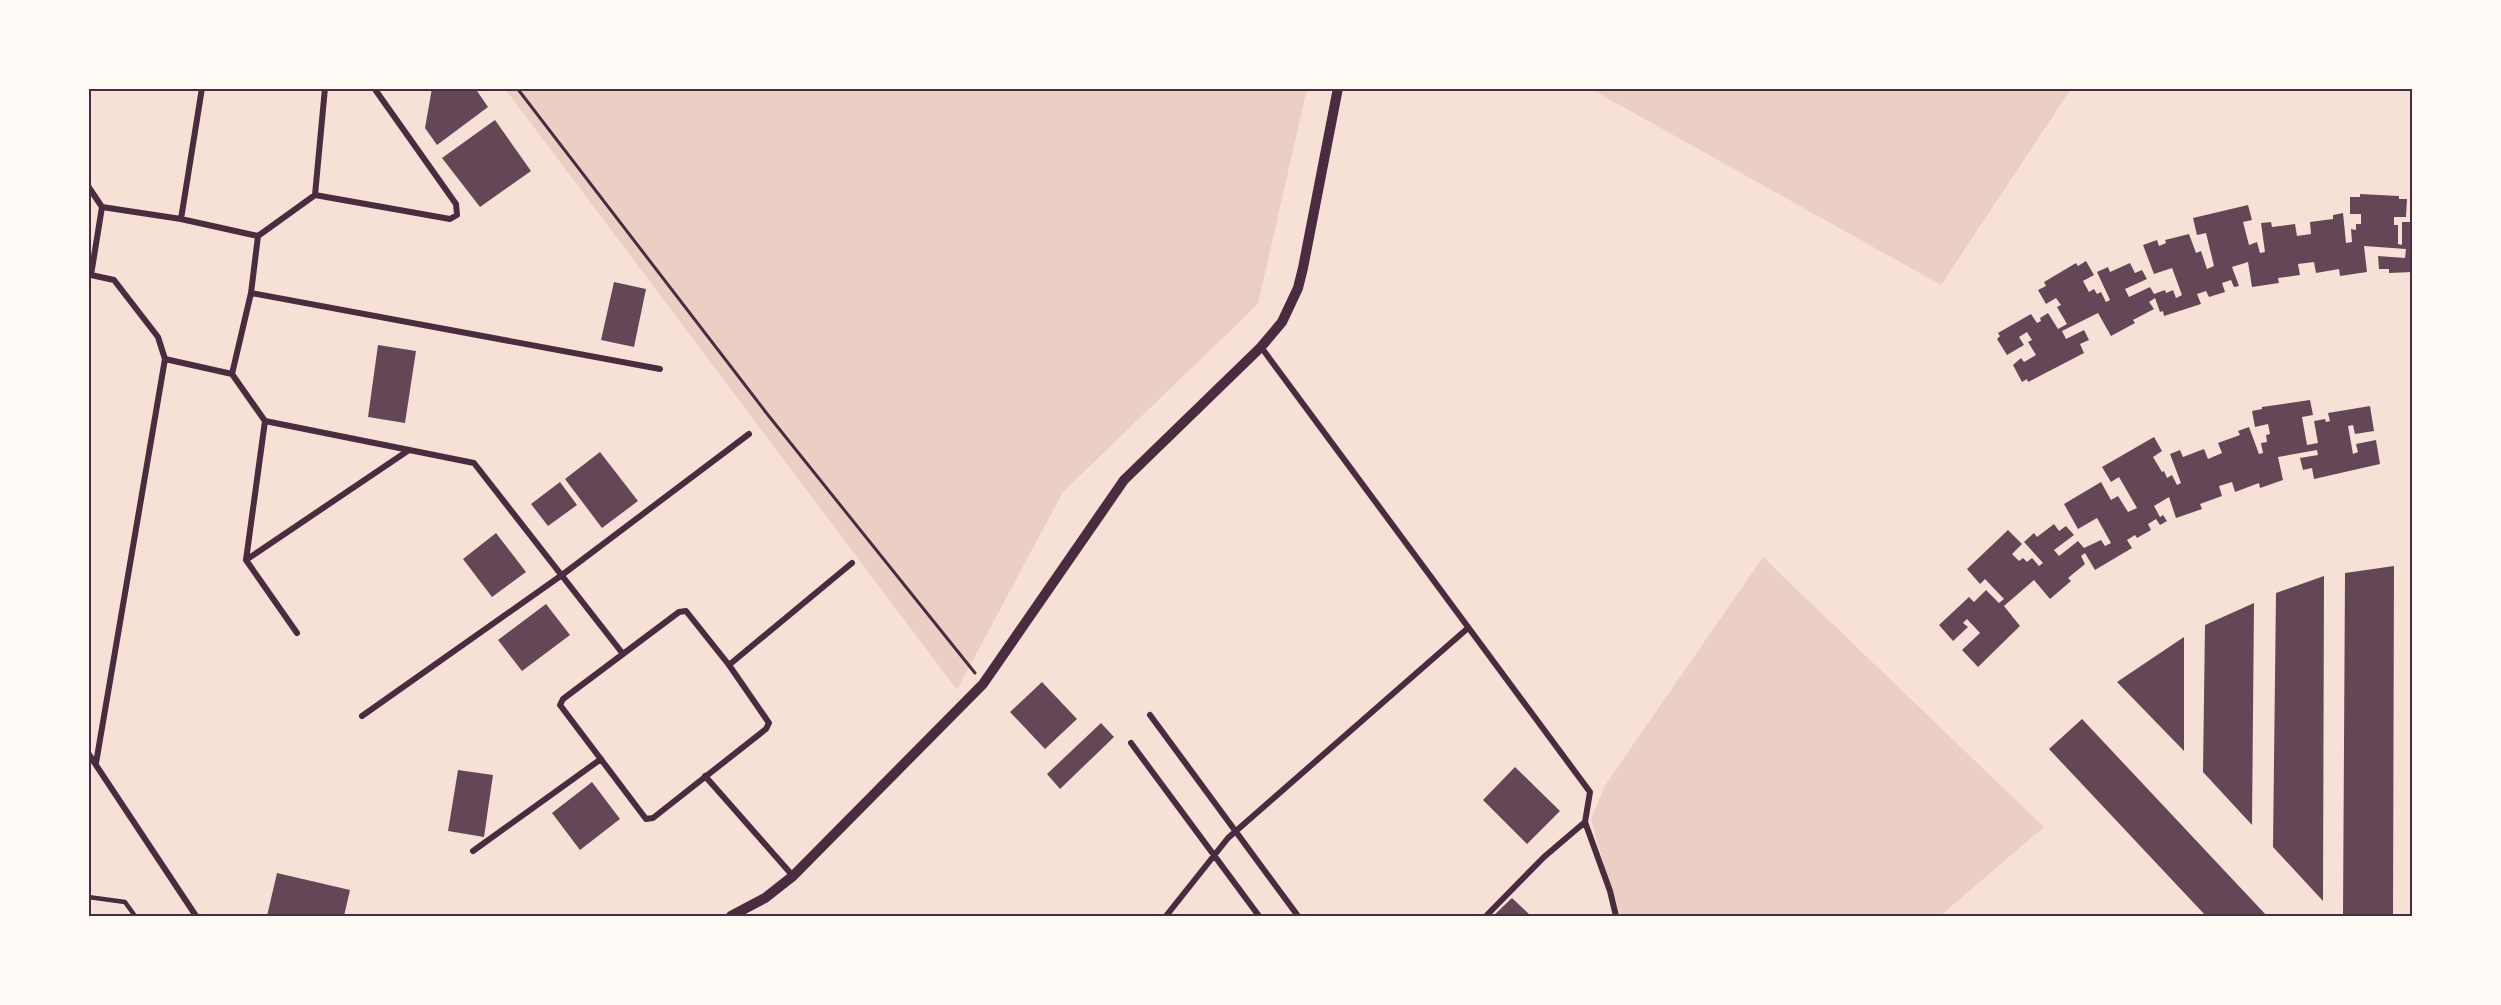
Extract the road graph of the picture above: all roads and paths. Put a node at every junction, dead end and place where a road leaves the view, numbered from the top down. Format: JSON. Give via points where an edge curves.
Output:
{"nodes":[{"id":1,"x":202,"y":88,"type":"edge"},
{"id":2,"x":325,"y":88,"type":"edge"},
{"id":3,"x":374,"y":88,"type":"edge"},
{"id":4,"x":517,"y":88,"type":"edge"},
{"id":5,"x":1338,"y":88,"type":"edge"},
{"id":6,"x":88,"y":186,"type":"edge"},
{"id":7,"x":315,"y":195,"type":"junction"},
{"id":8,"x":102,"y":207,"type":"junction"},
{"id":9,"x":181,"y":219,"type":"junction"},
{"id":10,"x":258,"y":236,"type":"junction"},
{"id":11,"x":90,"y":274,"type":"edge"},
{"id":12,"x":251,"y":293,"type":"junction"},
{"id":13,"x":1261,"y":347,"type":"junction"},
{"id":14,"x":165,"y":359,"type":"junction"},
{"id":15,"x":660,"y":369,"type":"dead end"},
{"id":16,"x":232,"y":374,"type":"junction"},
{"id":17,"x":265,"y":421,"type":"junction"},
{"id":18,"x":749,"y":434,"type":"dead end"},
{"id":19,"x":409,"y":450,"type":"junction"},
{"id":20,"x":246,"y":560,"type":"junction"},
{"id":21,"x":852,"y":563,"type":"dead end"},
{"id":22,"x":562,"y":575,"type":"junction"},
{"id":23,"x":1468,"y":628,"type":"junction"},
{"id":24,"x":297,"y":633,"type":"dead end"},
{"id":25,"x":623,"y":654,"type":"junction"},
{"id":26,"x":729,"y":665,"type":"junction"},
{"id":27,"x":983,"y":684,"type":"junction"},
{"id":28,"x":1150,"y":715,"type":"dead end"},
{"id":29,"x":362,"y":716,"type":"dead end"},
{"id":30,"x":1131,"y":743,"type":"dead end"},
{"id":31,"x":88,"y":753,"type":"edge"},
{"id":32,"x":601,"y":759,"type":"junction"},
{"id":33,"x":96,"y":764,"type":"junction"},
{"id":34,"x":705,"y":776,"type":"junction"},
{"id":35,"x":1585,"y":822,"type":"junction"},
{"id":36,"x":1235,"y":832,"type":"junction"},
{"id":37,"x":473,"y":851,"type":"dead end"},
{"id":38,"x":1214,"y":856,"type":"junction"},
{"id":39,"x":793,"y":876,"type":"junction"},
{"id":40,"x":88,"y":897,"type":"edge"},
{"id":41,"x":135,"y":916,"type":"edge"},
{"id":42,"x":196,"y":916,"type":"edge"},
{"id":43,"x":731,"y":916,"type":"edge"},
{"id":44,"x":1166,"y":916,"type":"edge"},
{"id":45,"x":1259,"y":916,"type":"edge"},
{"id":46,"x":1298,"y":916,"type":"edge"},
{"id":47,"x":1486,"y":916,"type":"edge"},
{"id":48,"x":1616,"y":916,"type":"edge"}],
"edges":[{"from":1,"to":9,"type":"street"},
{"from":2,"to":7,"type":"street"},
{"from":3,"to":7,"type":"street","via":[[456,204],[457,215],[450,219]]},
{"from":4,"to":27,"type":"path","via":[[768,415]]},
{"from":5,"to":13,"type":"street","via":[[1298,288],[1282,322]]},
{"from":6,"to":8,"type":"street"},
{"from":7,"to":10,"type":"street"},
{"from":8,"to":9,"type":"street"},
{"from":8,"to":11,"type":"street"},
{"from":9,"to":10,"type":"street"},
{"from":10,"to":12,"type":"street"},
{"from":11,"to":14,"type":"street","via":[[114,280],[158,337]]},
{"from":12,"to":15,"type":"street"},
{"from":12,"to":16,"type":"street"},
{"from":13,"to":23,"type":"street"},
{"from":13,"to":27,"type":"street","via":[[1124,480]]},
{"from":14,"to":16,"type":"street"},
{"from":14,"to":33,"type":"street"},
{"from":16,"to":17,"type":"street"},
{"from":17,"to":19,"type":"street"},
{"from":17,"to":20,"type":"street"},
{"from":18,"to":22,"type":"street"},
{"from":19,"to":20,"type":"street"},
{"from":19,"to":22,"type":"street","via":[[474,463]]},
{"from":20,"to":24,"type":"street"},
{"from":21,"to":26,"type":"street"},
{"from":22,"to":25,"type":"street"},
{"from":22,"to":29,"type":"street"},
{"from":23,"to":35,"type":"street","via":[[1590,792]]},
{"from":23,"to":36,"type":"street"},
{"from":25,"to":26,"type":"street","via":[[684,611]]},
{"from":25,"to":32,"type":"street","via":[[560,705]]},
{"from":26,"to":34,"type":"street","via":[[769,723]]},
{"from":27,"to":39,"type":"street"},
{"from":28,"to":36,"type":"street"},
{"from":30,"to":38,"type":"street"},
{"from":31,"to":33,"type":"street"},
{"from":32,"to":34,"type":"street","via":[[646,819],[653,818]]},
{"from":32,"to":37,"type":"street"},
{"from":33,"to":42,"type":"street"},
{"from":34,"to":39,"type":"street"},
{"from":35,"to":47,"type":"street"},
{"from":35,"to":48,"type":"street"},
{"from":36,"to":38,"type":"street"},
{"from":36,"to":46,"type":"street"},
{"from":38,"to":44,"type":"street"},
{"from":38,"to":45,"type":"street"},
{"from":39,"to":43,"type":"street","via":[[765,898]]},
{"from":40,"to":41,"type":"lane","via":[[125,902]]}]}
